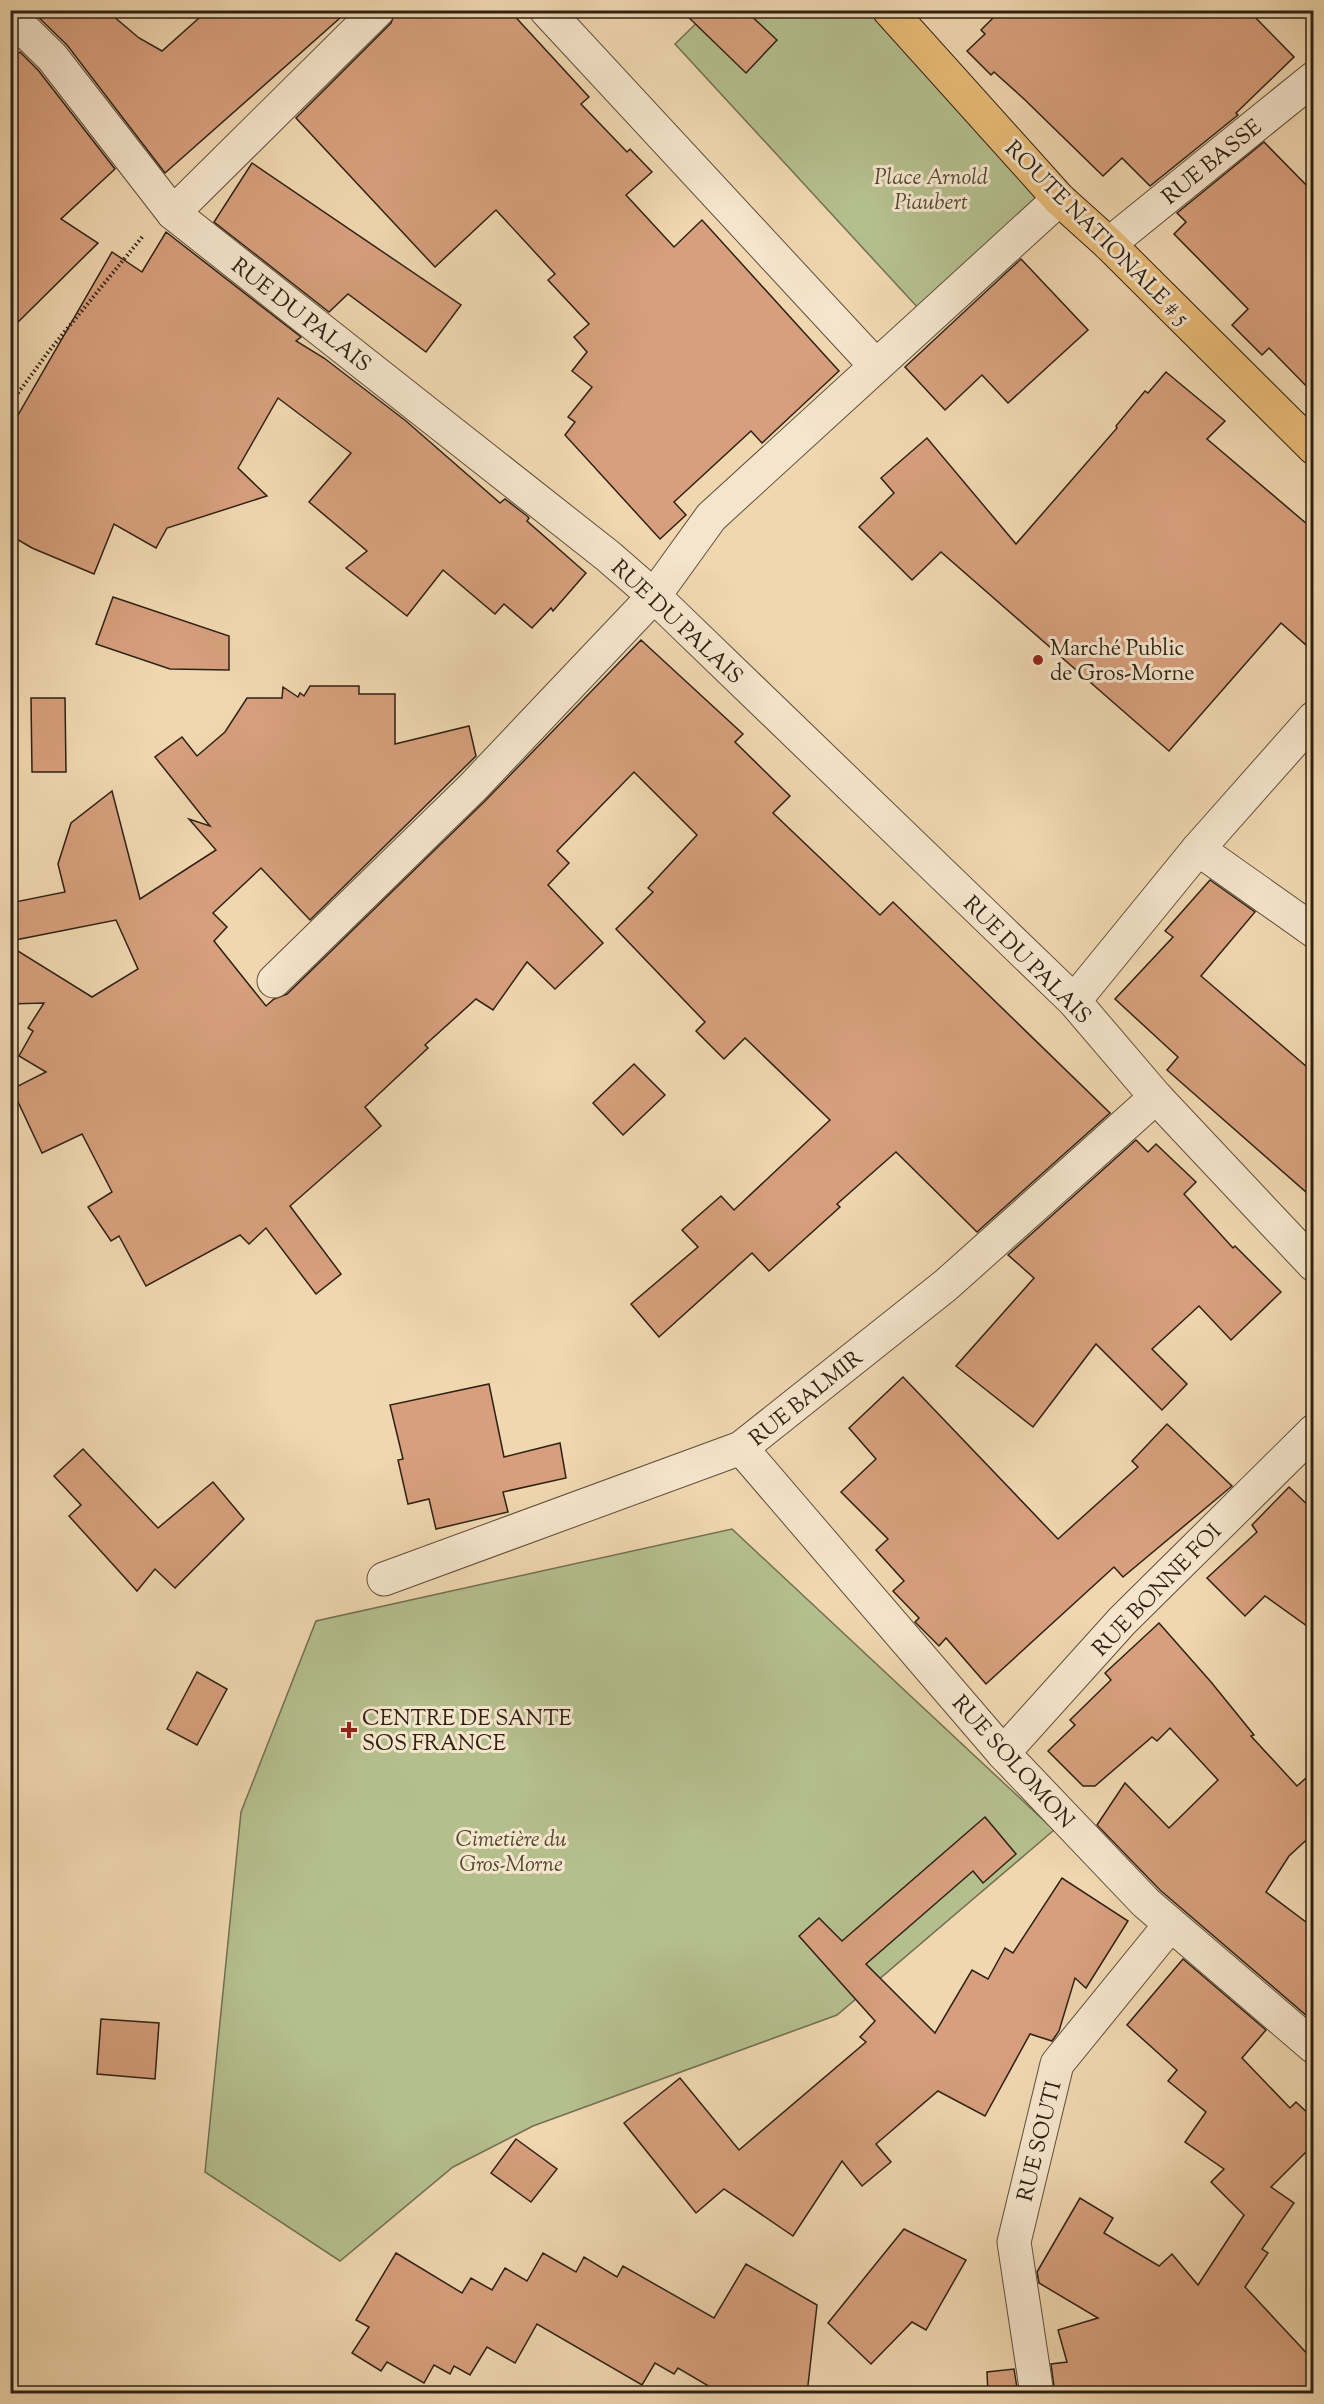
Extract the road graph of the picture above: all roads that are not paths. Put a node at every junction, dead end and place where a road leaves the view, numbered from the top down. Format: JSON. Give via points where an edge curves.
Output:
{"nodes":[{"id":1,"x":378,"y":10,"type":"edge"},
{"id":2,"x":546,"y":10,"type":"edge"},
{"id":3,"x":889,"y":10,"type":"edge"},
{"id":4,"x":10,"y":16,"type":"edge"},
{"id":5,"x":1314,"y":78,"type":"edge"},
{"id":6,"x":1059,"y":199,"type":"junction"},
{"id":7,"x":173,"y":213,"type":"junction"},
{"id":8,"x":1109,"y":244,"type":"junction"},
{"id":9,"x":876,"y":366,"type":"junction"},
{"id":10,"x":1314,"y":448,"type":"edge"},
{"id":11,"x":654,"y":596,"type":"junction"},
{"id":12,"x":1314,"y":718,"type":"edge"},
{"id":13,"x":1198,"y":849,"type":"junction"},
{"id":14,"x":1314,"y":931,"type":"edge"},
{"id":15,"x":274,"y":981,"type":"dead end"},
{"id":16,"x":1074,"y":1001,"type":"junction"},
{"id":17,"x":1156,"y":1097,"type":"junction"},
{"id":18,"x":1314,"y":1265,"type":"edge"},
{"id":19,"x":1314,"y":1431,"type":"edge"},
{"id":20,"x":741,"y":1448,"type":"junction"},
{"id":21,"x":384,"y":1579,"type":"dead end"},
{"id":22,"x":1003,"y":1753,"type":"junction"},
{"id":23,"x":1170,"y":1925,"type":"junction"},
{"id":24,"x":1314,"y":2047,"type":"edge"},
{"id":25,"x":1037,"y":2394,"type":"edge"}],
"edges":[{"from":1,"to":7,"type":"street"},
{"from":2,"to":9,"type":"street"},
{"from":3,"to":6,"type":"main road","name":"ROUTE NATIONALE # 5"},
{"from":4,"to":7,"type":"street","name":"RUE DU PALAIS","via":[[52,57]]},
{"from":5,"to":8,"type":"street","name":"RUE BASSE"},
{"from":6,"to":8,"type":"main road","name":"ROUTE NATIONALE # 5"},
{"from":6,"to":9,"type":"street"},
{"from":7,"to":11,"type":"street","name":"RUE DU PALAIS"},
{"from":8,"to":10,"type":"main road","name":"ROUTE NATIONALE # 5"},
{"from":9,"to":11,"type":"street","via":[[711,517]]},
{"from":11,"to":15,"type":"street","via":[[473,787]]},
{"from":11,"to":16,"type":"street","name":"RUE DU PALAIS"},
{"from":12,"to":13,"type":"street"},
{"from":13,"to":14,"type":"street"},
{"from":13,"to":16,"type":"street"},
{"from":16,"to":17,"type":"street","name":"RUE DU PALAIS"},
{"from":17,"to":18,"type":"street","name":"RUE DU PALAIS"},
{"from":17,"to":20,"type":"street","name":"RUE BALMIR","via":[[946,1285]]},
{"from":19,"to":22,"type":"street","name":"RUE BONNE FOI","via":[[1122,1621]]},
{"from":20,"to":21,"type":"street","name":"RUE BALMIR"},
{"from":20,"to":22,"type":"street","name":"RUE SOLOMON"},
{"from":22,"to":23,"type":"street","name":"RUE SOLOMON"},
{"from":23,"to":24,"type":"street","name":"RUE SOLOMON"},
{"from":23,"to":25,"type":"street","name":"RUE SOUTI","via":[[1057,2064],[1014,2242]]}]}
